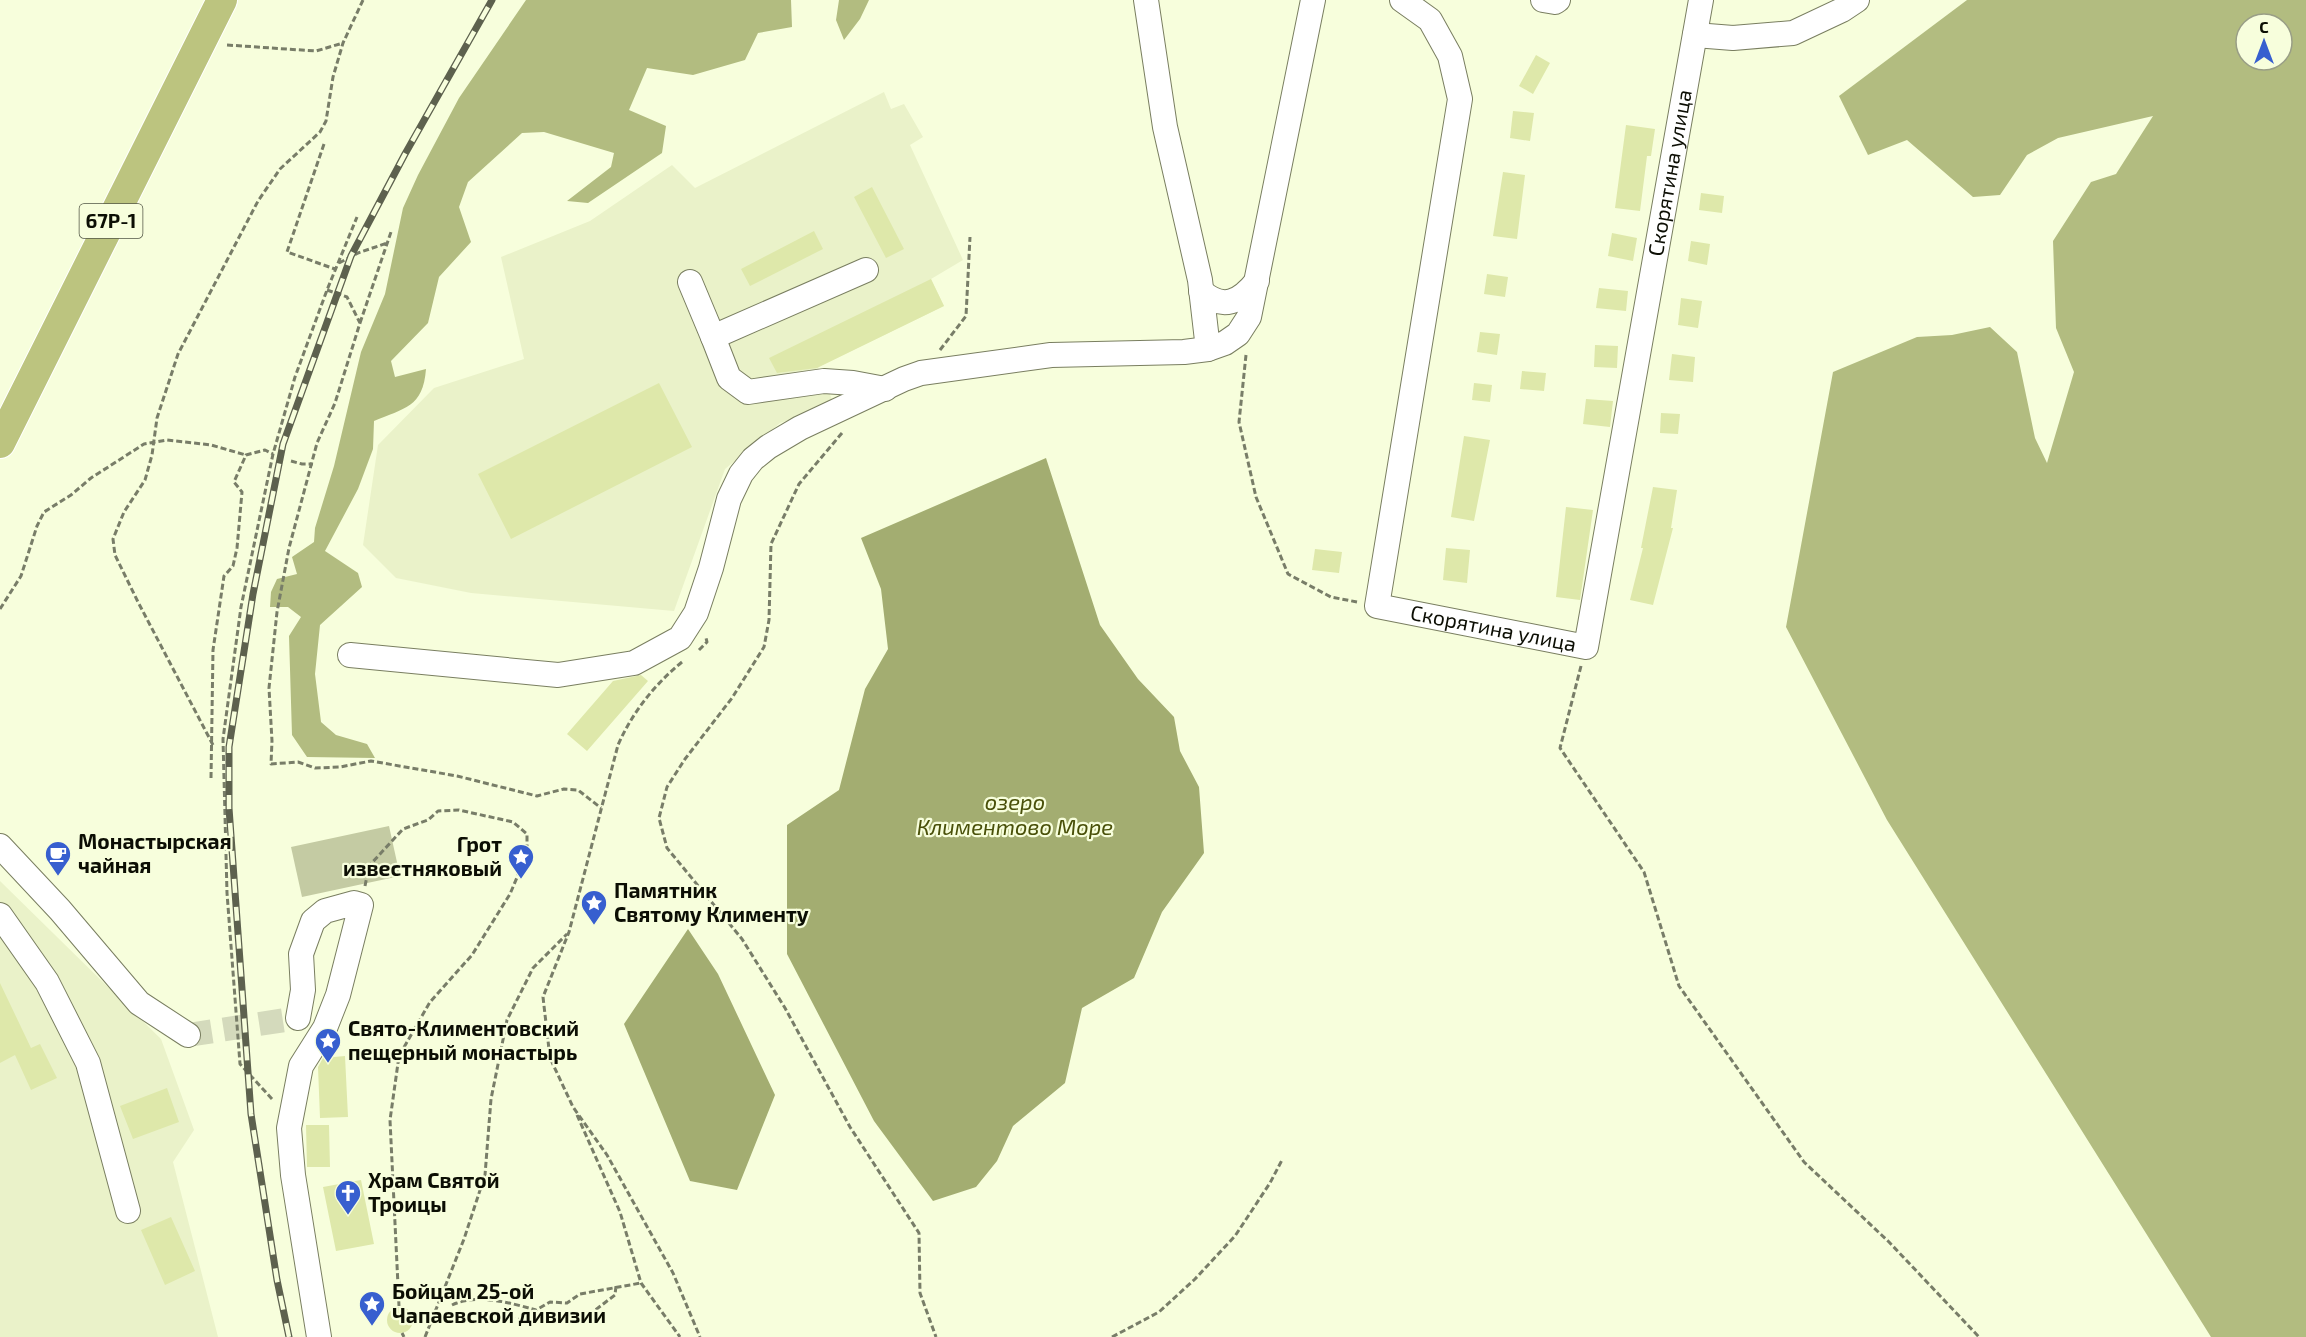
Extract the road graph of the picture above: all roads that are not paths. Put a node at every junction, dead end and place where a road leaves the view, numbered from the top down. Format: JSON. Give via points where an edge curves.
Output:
{"nodes":[{"id":1,"x":222,"y":0,"type":"edge"},
{"id":2,"x":1146,"y":0,"type":"edge"},
{"id":3,"x":1313,"y":0,"type":"edge"},
{"id":4,"x":1402,"y":0,"type":"edge"},
{"id":5,"x":1544,"y":0,"type":"edge"},
{"id":6,"x":1558,"y":0,"type":"edge"},
{"id":7,"x":1701,"y":0,"type":"edge"},
{"id":8,"x":1857,"y":0,"type":"edge"},
{"id":9,"x":1695,"y":35,"type":"junction"},
{"id":10,"x":866,"y":270,"type":"dead end"},
{"id":11,"x":1257,"y":281,"type":"junction"},
{"id":12,"x":690,"y":282,"type":"dead end"},
{"id":13,"x":1201,"y":291,"type":"junction"},
{"id":14,"x":713,"y":338,"type":"junction"},
{"id":15,"x":1208,"y":349,"type":"junction"},
{"id":16,"x":885,"y":389,"type":"junction"},
{"id":17,"x":0,"y":443,"type":"edge"},
{"id":18,"x":350,"y":655,"type":"dead end"},
{"id":19,"x":0,"y":846,"type":"edge"},
{"id":20,"x":0,"y":915,"type":"edge"},
{"id":21,"x":298,"y":1018,"type":"dead end"},
{"id":22,"x":188,"y":1035,"type":"tunnel mouth"},
{"id":23,"x":128,"y":1211,"type":"dead end"},
{"id":24,"x":319,"y":1337,"type":"edge"}],
"edges":[{"from":1,"to":17,"type":"main road","number":"67Р-1"},
{"from":2,"to":13,"type":"street","via":[[1165,127]]},
{"from":3,"to":11,"type":"street"},
{"from":4,"to":9,"type":"street","name":"Скорятина улица","via":[[1430,20],[1450,56],[1460,99],[1377,606],[1586,647]]},
{"from":5,"to":6,"type":"street"},
{"from":7,"to":9,"type":"street","name":"Скорятина улица"},
{"from":8,"to":9,"type":"street","via":[[1793,33],[1733,38]]},
{"from":10,"to":14,"type":"street"},
{"from":11,"to":13,"type":"street","via":[[1235,301],[1221,303]]},
{"from":11,"to":15,"type":"street","via":[[1249,317],[1238,334]]},
{"from":12,"to":14,"type":"street"},
{"from":13,"to":15,"type":"street"},
{"from":14,"to":16,"type":"street","via":[[729,378],[748,392],[824,381]]},
{"from":15,"to":16,"type":"street","via":[[1051,355],[921,373]]},
{"from":16,"to":18,"type":"street","via":[[800,428],[753,459],[729,499],[696,613],[680,638],[634,663],[558,675]]},
{"from":19,"to":22,"type":"street","via":[[139,1003]]},
{"from":20,"to":23,"type":"street","via":[[47,982],[88,1063]]},
{"from":21,"to":24,"type":"street","via":[[303,990],[301,954],[312,921],[325,911],[354,903],[361,905],[338,995],[325,1028],[301,1066],[289,1128],[292,1175]]}]}
